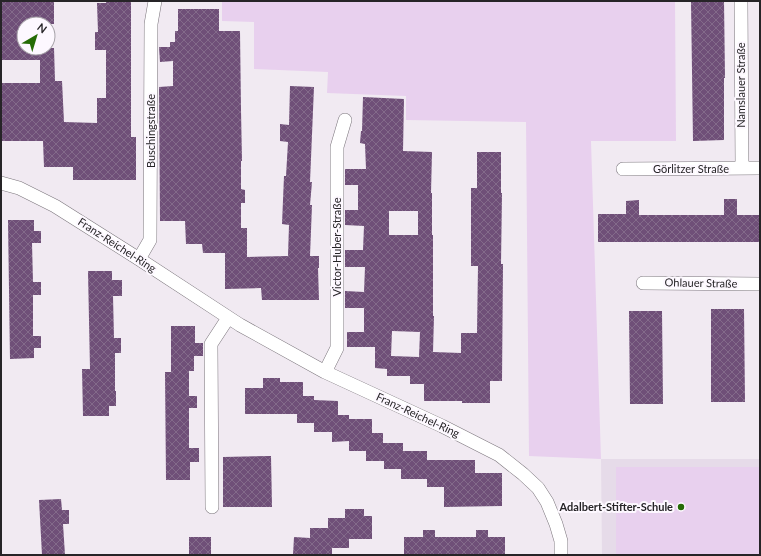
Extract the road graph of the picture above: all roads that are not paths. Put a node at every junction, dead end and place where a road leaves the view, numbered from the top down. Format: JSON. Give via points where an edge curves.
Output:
{"nodes":[{"id":1,"x":155,"y":1,"type":"edge"},
{"id":2,"x":741,"y":1,"type":"edge"},
{"id":3,"x":345,"y":120,"type":"dead end"},
{"id":4,"x":742,"y":168,"type":"junction"},
{"id":5,"x":760,"y":168,"type":"edge"},
{"id":6,"x":623,"y":169,"type":"dead end"},
{"id":7,"x":1,"y":183,"type":"edge"},
{"id":8,"x":139,"y":259,"type":"junction"},
{"id":9,"x":643,"y":283,"type":"dead end"},
{"id":10,"x":760,"y":284,"type":"edge"},
{"id":11,"x":228,"y":318,"type":"junction"},
{"id":12,"x":325,"y":372,"type":"junction"},
{"id":13,"x":212,"y":507,"type":"dead end"},
{"id":14,"x":561,"y":555,"type":"edge"}],
"edges":[{"from":1,"to":8,"type":"street","name":"Buschingstraße","via":[[151,24],[150,240]]},
{"from":2,"to":4,"type":"street","name":"Namslauer Straße"},
{"from":3,"to":12,"type":"street","name":"Victor-Huber-Straße","via":[[337,147],[337,348]]},
{"from":4,"to":5,"type":"street","name":"Görlitzer Straße"},
{"from":4,"to":6,"type":"street","name":"Görlitzer Straße"},
{"from":7,"to":8,"type":"street","name":"Franz-Reichel-Ring","via":[[19,188],[55,206]]},
{"from":8,"to":11,"type":"street","name":"Franz-Reichel-Ring"},
{"from":9,"to":10,"type":"street","name":"Ohlauer Straße"},
{"from":11,"to":12,"type":"street","name":"Franz-Reichel-Ring"},
{"from":11,"to":13,"type":"street","via":[[211,344]]},
{"from":12,"to":14,"type":"street","name":"Franz-Reichel-Ring","via":[[499,455],[538,488],[556,524]]}]}
